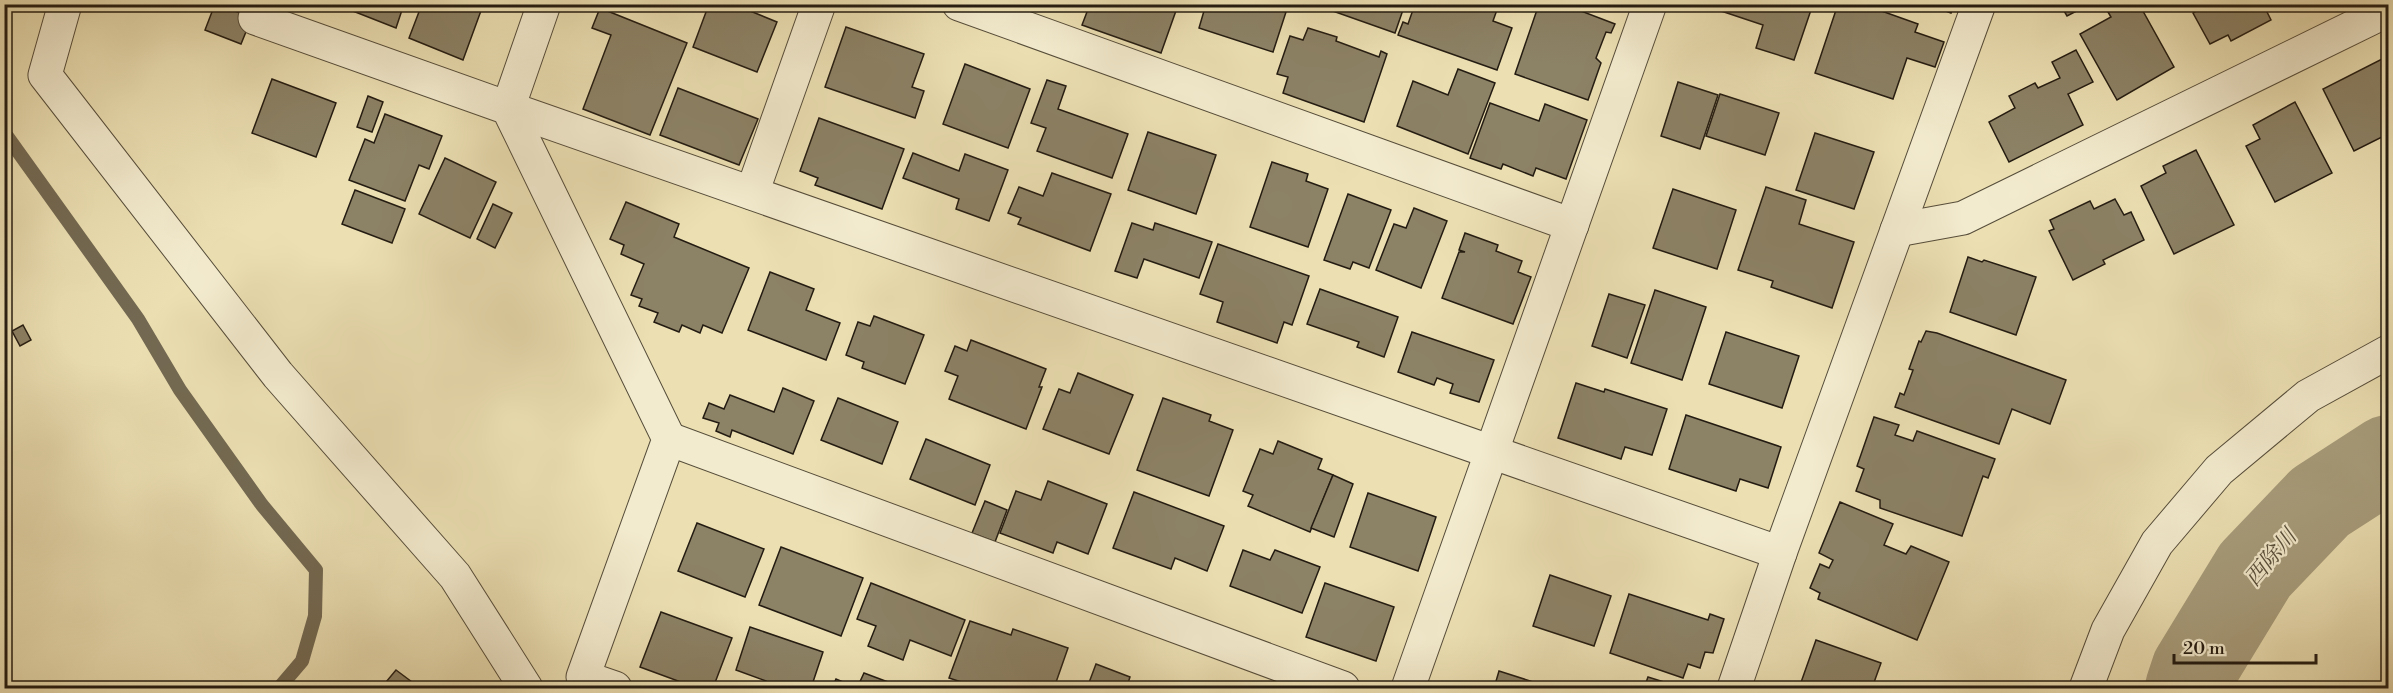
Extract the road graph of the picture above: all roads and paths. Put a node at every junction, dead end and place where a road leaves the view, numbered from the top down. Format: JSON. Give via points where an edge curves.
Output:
{"nodes":[{"id":1,"x":64,"y":4,"type":"edge"},
{"id":2,"x":260,"y":4,"type":"edge"},
{"id":3,"x":544,"y":4,"type":"edge"},
{"id":4,"x":819,"y":4,"type":"edge"},
{"id":5,"x":959,"y":4,"type":"edge"},
{"id":6,"x":1650,"y":4,"type":"edge"},
{"id":7,"x":1978,"y":4,"type":"edge"},
{"id":8,"x":2388,"y":10,"type":"edge"},
{"id":9,"x":508,"y":108,"type":"junction"},
{"id":10,"x":752,"y":193,"type":"junction"},
{"id":11,"x":1572,"y":225,"type":"junction"},
{"id":12,"x":1897,"y":230,"type":"junction"},
{"id":13,"x":2388,"y":352,"type":"edge"},
{"id":14,"x":669,"y":440,"type":"junction"},
{"id":15,"x":1492,"y":452,"type":"junction"},
{"id":16,"x":1780,"y":553,"type":"junction"},
{"id":17,"x":588,"y":683,"type":"edge"},
{"id":18,"x":526,"y":688,"type":"edge"},
{"id":19,"x":615,"y":688,"type":"edge"},
{"id":20,"x":1344,"y":688,"type":"edge"},
{"id":21,"x":1408,"y":688,"type":"edge"},
{"id":22,"x":1734,"y":688,"type":"edge"},
{"id":23,"x":2085,"y":688,"type":"edge"}],
"edges":[{"from":1,"to":18,"type":"street","via":[[45,75],[278,375],[455,576]]},
{"from":2,"to":9,"type":"street","via":[[255,18]]},
{"from":3,"to":9,"type":"street"},
{"from":4,"to":10,"type":"street"},
{"from":5,"to":11,"type":"street"},
{"from":6,"to":11,"type":"street"},
{"from":7,"to":12,"type":"street"},
{"from":8,"to":12,"type":"street","via":[[1963,218]]},
{"from":9,"to":10,"type":"street"},
{"from":9,"to":14,"type":"street"},
{"from":10,"to":15,"type":"street"},
{"from":11,"to":15,"type":"street"},
{"from":12,"to":16,"type":"street"},
{"from":13,"to":23,"type":"street","via":[[2308,396],[2218,470],[2157,543],[2108,630]]},
{"from":14,"to":17,"type":"street"},
{"from":14,"to":20,"type":"street"},
{"from":15,"to":16,"type":"street"},
{"from":15,"to":21,"type":"street"},
{"from":16,"to":22,"type":"street"},
{"from":17,"to":19,"type":"street"}]}
